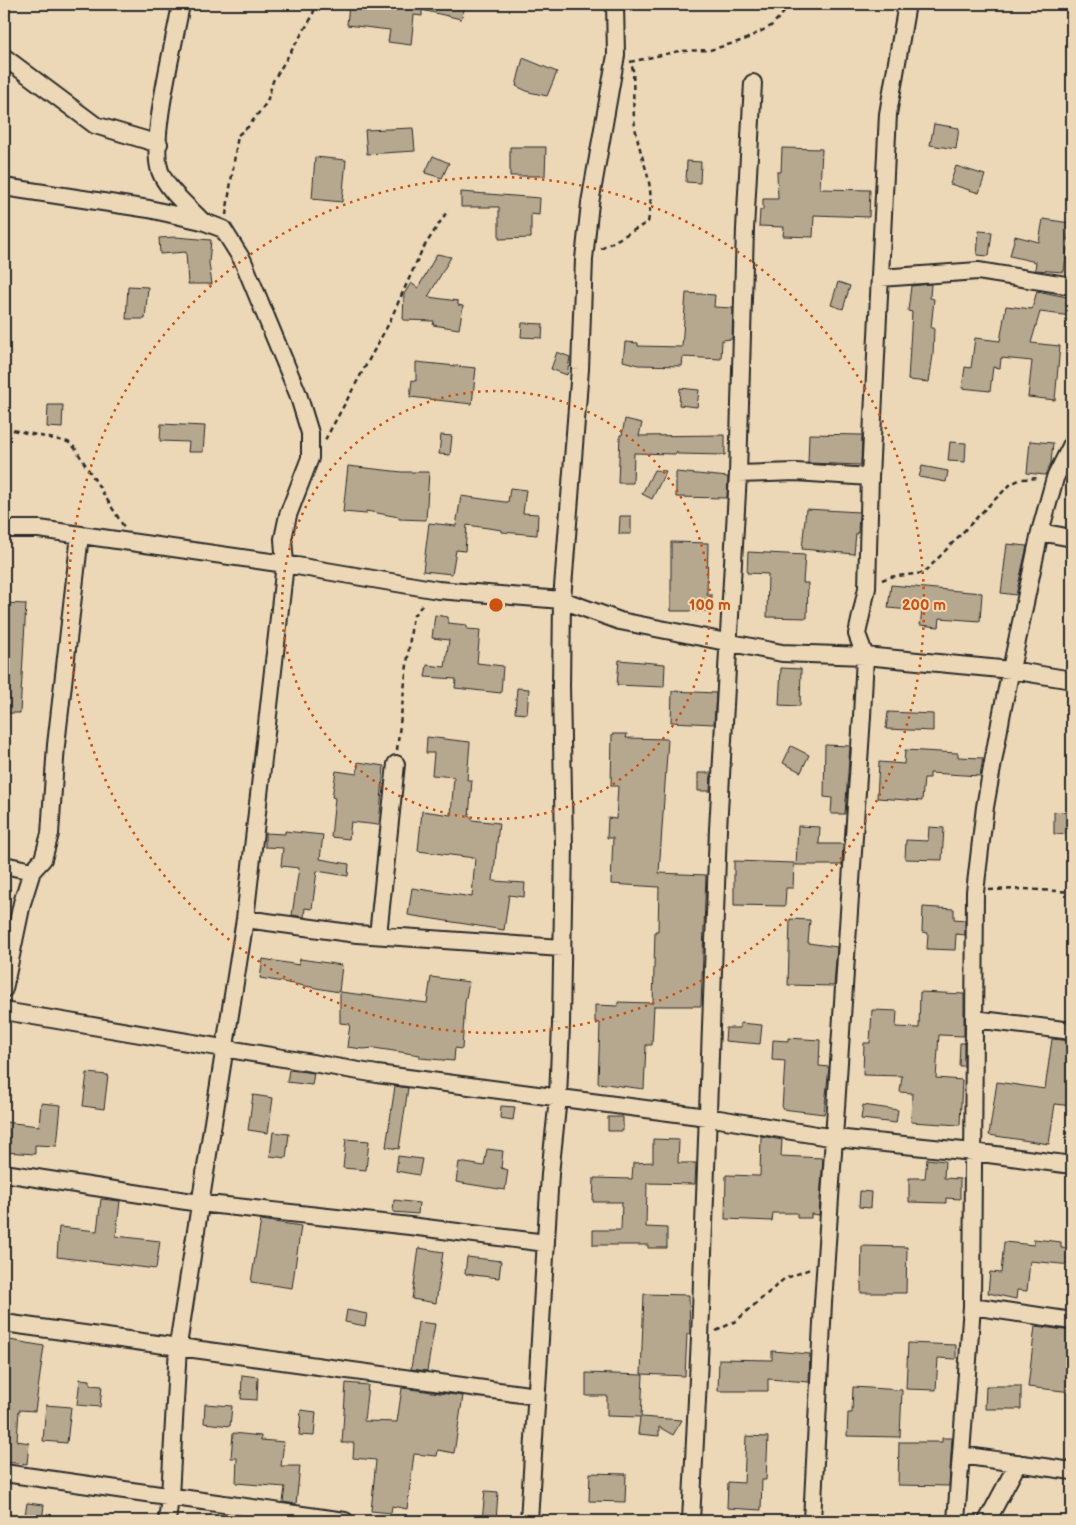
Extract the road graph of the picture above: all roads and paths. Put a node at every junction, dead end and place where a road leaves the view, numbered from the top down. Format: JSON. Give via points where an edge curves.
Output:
{"nodes":[{"id":1,"x":181,"y":4,"type":"edge"},
{"id":2,"x":316,"y":4,"type":"edge"},
{"id":3,"x":615,"y":4,"type":"edge"},
{"id":4,"x":792,"y":4,"type":"edge"},
{"id":5,"x":907,"y":4,"type":"edge"},
{"id":6,"x":4,"y":57,"type":"edge"},
{"id":7,"x":623,"y":59,"type":"junction"},
{"id":8,"x":753,"y":83,"type":"dead end"},
{"id":9,"x":159,"y":144,"type":"junction"},
{"id":10,"x":4,"y":187,"type":"edge"},
{"id":11,"x":448,"y":210,"type":"dead end"},
{"id":12,"x":202,"y":221,"type":"junction"},
{"id":13,"x":223,"y":229,"type":"junction"},
{"id":14,"x":584,"y":259,"type":"junction"},
{"id":15,"x":880,"y":278,"type":"junction"},
{"id":16,"x":1072,"y":286,"type":"edge"},
{"id":17,"x":4,"y":428,"type":"edge"},
{"id":18,"x":1072,"y":444,"type":"edge"},
{"id":19,"x":310,"y":458,"type":"junction"},
{"id":20,"x":738,"y":474,"type":"junction"},
{"id":21,"x":870,"y":477,"type":"junction"},
{"id":22,"x":1055,"y":478,"type":"junction"},
{"id":23,"x":4,"y":529,"type":"edge"},
{"id":24,"x":1040,"y":532,"type":"junction"},
{"id":25,"x":80,"y":535,"type":"junction"},
{"id":26,"x":1072,"y":538,"type":"edge"},
{"id":27,"x":134,"y":543,"type":"junction"},
{"id":28,"x":285,"y":564,"type":"junction"},
{"id":29,"x":867,"y":588,"type":"junction"},
{"id":30,"x":438,"y":590,"type":"junction"},
{"id":31,"x":562,"y":600,"type":"junction"},
{"id":32,"x":729,"y":644,"type":"junction"},
{"id":33,"x":865,"y":656,"type":"junction"},
{"id":34,"x":1011,"y":670,"type":"junction"},
{"id":35,"x":1072,"y":680,"type":"edge"},
{"id":36,"x":396,"y":764,"type":"joint"},
{"id":37,"x":4,"y":865,"type":"edge"},
{"id":38,"x":32,"y":871,"type":"junction"},
{"id":39,"x":975,"y":892,"type":"junction"},
{"id":40,"x":1072,"y":892,"type":"edge"},
{"id":41,"x":245,"y":920,"type":"junction"},
{"id":42,"x":378,"y":935,"type":"junction"},
{"id":43,"x":562,"y":948,"type":"junction"},
{"id":44,"x":4,"y":989,"type":"edge"},
{"id":45,"x":4,"y":1011,"type":"edge"},
{"id":46,"x":974,"y":1019,"type":"junction"},
{"id":47,"x":1072,"y":1031,"type":"edge"},
{"id":48,"x":226,"y":1048,"type":"junction"},
{"id":49,"x":558,"y":1098,"type":"junction"},
{"id":50,"x":707,"y":1117,"type":"junction"},
{"id":51,"x":835,"y":1138,"type":"junction"},
{"id":52,"x":973,"y":1152,"type":"junction"},
{"id":53,"x":1072,"y":1165,"type":"edge"},
{"id":54,"x":4,"y":1172,"type":"edge"},
{"id":55,"x":199,"y":1203,"type":"junction"},
{"id":56,"x":546,"y":1244,"type":"junction"},
{"id":57,"x":826,"y":1265,"type":"junction"},
{"id":58,"x":972,"y":1306,"type":"junction"},
{"id":59,"x":1072,"y":1321,"type":"edge"},
{"id":60,"x":4,"y":1323,"type":"edge"},
{"id":61,"x":700,"y":1338,"type":"junction"},
{"id":62,"x":178,"y":1345,"type":"junction"},
{"id":63,"x":536,"y":1396,"type":"junction"},
{"id":64,"x":961,"y":1455,"type":"junction"},
{"id":65,"x":1018,"y":1463,"type":"junction"},
{"id":66,"x":1072,"y":1470,"type":"edge"},
{"id":67,"x":4,"y":1474,"type":"edge"},
{"id":68,"x":170,"y":1497,"type":"junction"},
{"id":69,"x":167,"y":1521,"type":"edge"},
{"id":70,"x":345,"y":1521,"type":"edge"},
{"id":71,"x":529,"y":1521,"type":"edge"},
{"id":72,"x":692,"y":1521,"type":"edge"},
{"id":73,"x":812,"y":1521,"type":"edge"},
{"id":74,"x":956,"y":1521,"type":"edge"},
{"id":75,"x":987,"y":1521,"type":"edge"}],
"edges":[{"from":1,"to":9,"type":"street"},
{"from":2,"to":13,"type":"path","via":[[312,17],[273,80],[267,102],[238,135]]},
{"from":3,"to":7,"type":"street"},
{"from":4,"to":7,"type":"path","via":[[771,26],[744,40],[710,50]]},
{"from":5,"to":15,"type":"street","via":[[888,114]]},
{"from":6,"to":9,"type":"street","via":[[95,125]]},
{"from":7,"to":14,"type":"street","via":[[590,203]]},
{"from":7,"to":14,"type":"path","via":[[633,70],[635,131],[651,182],[652,206],[648,222]]},
{"from":8,"to":20,"type":"street"},
{"from":9,"to":12,"type":"street","via":[[161,172],[169,186]]},
{"from":10,"to":12,"type":"street","via":[[149,209]]},
{"from":11,"to":19,"type":"path","via":[[422,250],[388,325],[333,427]]},
{"from":12,"to":13,"type":"street"},
{"from":13,"to":19,"type":"street","via":[[243,261],[298,394],[310,433]]},
{"from":14,"to":31,"type":"street","via":[[580,369]]},
{"from":15,"to":16,"type":"street","via":[[978,271]]},
{"from":15,"to":21,"type":"street"},
{"from":17,"to":27,"type":"path","via":[[51,437],[68,442],[75,448]]},
{"from":18,"to":22,"type":"street"},
{"from":19,"to":28,"type":"street","via":[[288,515],[284,539]]},
{"from":20,"to":21,"type":"street","via":[[796,472]]},
{"from":20,"to":32,"type":"street"},
{"from":21,"to":29,"type":"street"},
{"from":22,"to":24,"type":"street"},
{"from":22,"to":29,"type":"path","via":[[1021,479],[1011,484],[929,570],[889,577]]},
{"from":23,"to":25,"type":"street"},
{"from":24,"to":26,"type":"street"},
{"from":24,"to":34,"type":"street"},
{"from":25,"to":27,"type":"street"},
{"from":25,"to":38,"type":"street","via":[[56,746],[50,834],[43,859]]},
{"from":27,"to":28,"type":"street"},
{"from":28,"to":30,"type":"street"},
{"from":28,"to":41,"type":"street"},
{"from":29,"to":33,"type":"street","via":[[857,634]]},
{"from":30,"to":31,"type":"street"},
{"from":30,"to":36,"type":"path","via":[[419,608],[412,622]]},
{"from":31,"to":32,"type":"street","via":[[620,620]]},
{"from":31,"to":43,"type":"street"},
{"from":32,"to":33,"type":"street","via":[[782,653]]},
{"from":32,"to":50,"type":"street"},
{"from":33,"to":34,"type":"street"},
{"from":33,"to":51,"type":"street"},
{"from":34,"to":35,"type":"street"},
{"from":34,"to":39,"type":"street","via":[[985,807]]},
{"from":36,"to":42,"type":"street"},
{"from":37,"to":38,"type":"street"},
{"from":38,"to":44,"type":"street"},
{"from":39,"to":40,"type":"path","via":[[1009,889]]},
{"from":39,"to":46,"type":"street"},
{"from":41,"to":42,"type":"street"},
{"from":41,"to":48,"type":"street"},
{"from":42,"to":43,"type":"street"},
{"from":43,"to":49,"type":"street"},
{"from":45,"to":48,"type":"street"},
{"from":46,"to":47,"type":"street"},
{"from":46,"to":52,"type":"street"},
{"from":48,"to":49,"type":"street","via":[[377,1074]]},
{"from":48,"to":55,"type":"street"},
{"from":49,"to":50,"type":"street"},
{"from":49,"to":56,"type":"street"},
{"from":50,"to":51,"type":"street"},
{"from":50,"to":61,"type":"street"},
{"from":51,"to":52,"type":"street"},
{"from":51,"to":57,"type":"street"},
{"from":52,"to":53,"type":"street"},
{"from":52,"to":58,"type":"street"},
{"from":54,"to":55,"type":"street"},
{"from":55,"to":56,"type":"street"},
{"from":55,"to":62,"type":"street"},
{"from":56,"to":63,"type":"street"},
{"from":57,"to":61,"type":"path","via":[[784,1279],[736,1321]]},
{"from":57,"to":73,"type":"street"},
{"from":58,"to":59,"type":"street"},
{"from":58,"to":64,"type":"street"},
{"from":60,"to":62,"type":"street"},
{"from":61,"to":72,"type":"street"},
{"from":62,"to":63,"type":"street"},
{"from":62,"to":68,"type":"street"},
{"from":63,"to":71,"type":"street"},
{"from":64,"to":65,"type":"street"},
{"from":64,"to":74,"type":"street"},
{"from":65,"to":66,"type":"street"},
{"from":65,"to":75,"type":"street"},
{"from":67,"to":68,"type":"street"},
{"from":68,"to":69,"type":"street"},
{"from":68,"to":70,"type":"street"}]}
